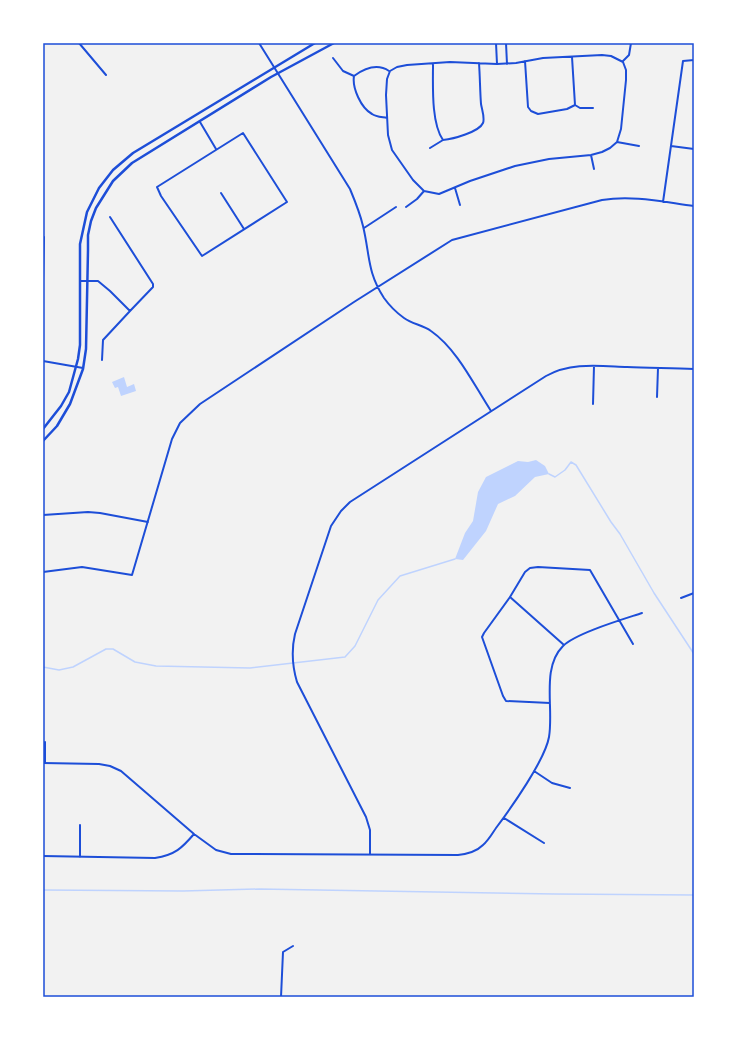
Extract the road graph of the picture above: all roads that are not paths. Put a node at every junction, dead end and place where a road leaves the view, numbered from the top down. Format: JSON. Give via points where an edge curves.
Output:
{"nodes":[{"id":1,"x":79,"y":43,"type":"edge"},
{"id":2,"x":259,"y":43,"type":"edge"},
{"id":3,"x":315,"y":43,"type":"edge"},
{"id":4,"x":334,"y":43,"type":"edge"},
{"id":5,"x":496,"y":43,"type":"edge"},
{"id":6,"x":506,"y":43,"type":"edge"},
{"id":7,"x":631,"y":43,"type":"edge"},
{"id":8,"x":572,"y":57,"type":"junction"},
{"id":9,"x":333,"y":58,"type":"dead end"},
{"id":10,"x":694,"y":60,"type":"edge"},
{"id":11,"x":525,"y":62,"type":"junction"},
{"id":12,"x":623,"y":62,"type":"junction"},
{"id":13,"x":479,"y":63,"type":"junction"},
{"id":14,"x":433,"y":64,"type":"junction"},
{"id":15,"x":497,"y":64,"type":"junction"},
{"id":16,"x":507,"y":64,"type":"junction"},
{"id":17,"x":274,"y":67,"type":"junction"},
{"id":18,"x":390,"y":71,"type":"junction"},
{"id":19,"x":278,"y":73,"type":"junction"},
{"id":20,"x":106,"y":75,"type":"dead end"},
{"id":21,"x":354,"y":76,"type":"junction"},
{"id":22,"x":575,"y":105,"type":"junction"},
{"id":23,"x":593,"y":108,"type":"dead end"},
{"id":24,"x":387,"y":118,"type":"junction"},
{"id":25,"x":200,"y":122,"type":"junction"},
{"id":26,"x":444,"y":140,"type":"junction"},
{"id":27,"x":617,"y":142,"type":"junction"},
{"id":28,"x":639,"y":146,"type":"dead end"},
{"id":29,"x":671,"y":146,"type":"junction"},
{"id":30,"x":430,"y":148,"type":"dead end"},
{"id":31,"x":216,"y":149,"type":"junction"},
{"id":32,"x":694,"y":149,"type":"edge"},
{"id":33,"x":591,"y":156,"type":"junction"},
{"id":34,"x":594,"y":169,"type":"dead end"},
{"id":35,"x":456,"y":188,"type":"junction"},
{"id":36,"x":424,"y":191,"type":"junction"},
{"id":37,"x":221,"y":193,"type":"dead end"},
{"id":38,"x":663,"y":202,"type":"junction"},
{"id":39,"x":460,"y":205,"type":"dead end"},
{"id":40,"x":694,"y":206,"type":"edge"},
{"id":41,"x":396,"y":207,"type":"dead end"},
{"id":42,"x":406,"y":207,"type":"dead end"},
{"id":43,"x":110,"y":217,"type":"dead end"},
{"id":44,"x":364,"y":228,"type":"junction"},
{"id":45,"x":244,"y":229,"type":"junction"},
{"id":46,"x":44,"y":237,"type":"edge"},
{"id":47,"x":80,"y":280,"type":"junction"},
{"id":48,"x":87,"y":281,"type":"junction"},
{"id":49,"x":43,"y":282,"type":"edge"},
{"id":50,"x":378,"y":287,"type":"junction"},
{"id":51,"x":130,"y":311,"type":"junction"},
{"id":52,"x":102,"y":360,"type":"dead end"},
{"id":53,"x":43,"y":361,"type":"edge"},
{"id":54,"x":594,"y":366,"type":"junction"},
{"id":55,"x":76,"y":367,"type":"junction"},
{"id":56,"x":83,"y":368,"type":"junction"},
{"id":57,"x":658,"y":368,"type":"junction"},
{"id":58,"x":694,"y":368,"type":"edge"},
{"id":59,"x":657,"y":397,"type":"dead end"},
{"id":60,"x":593,"y":404,"type":"dead end"},
{"id":61,"x":491,"y":412,"type":"junction"},
{"id":62,"x":43,"y":429,"type":"edge"},
{"id":63,"x":43,"y":441,"type":"edge"},
{"id":64,"x":43,"y":515,"type":"edge"},
{"id":65,"x":148,"y":522,"type":"junction"},
{"id":66,"x":43,"y":572,"type":"edge"},
{"id":67,"x":694,"y":593,"type":"edge"},
{"id":68,"x":510,"y":597,"type":"junction"},
{"id":69,"x":681,"y":598,"type":"dead end"},
{"id":70,"x":642,"y":613,"type":"dead end"},
{"id":71,"x":620,"y":621,"type":"junction"},
{"id":72,"x":633,"y":644,"type":"dead end"},
{"id":73,"x":564,"y":645,"type":"junction"},
{"id":74,"x":550,"y":703,"type":"junction"},
{"id":75,"x":45,"y":742,"type":"dead end"},
{"id":76,"x":44,"y":763,"type":"edge"},
{"id":77,"x":534,"y":771,"type":"junction"},
{"id":78,"x":570,"y":788,"type":"dead end"},
{"id":79,"x":504,"y":818,"type":"junction"},
{"id":80,"x":80,"y":825,"type":"dead end"},
{"id":81,"x":194,"y":834,"type":"junction"},
{"id":82,"x":544,"y":843,"type":"dead end"},
{"id":83,"x":370,"y":854,"type":"junction"},
{"id":84,"x":43,"y":856,"type":"edge"},
{"id":85,"x":80,"y":857,"type":"junction"},
{"id":86,"x":293,"y":946,"type":"dead end"},
{"id":87,"x":282,"y":997,"type":"edge"}],
"edges":[{"from":1,"to":20,"type":"street"},
{"from":2,"to":17,"type":"street"},
{"from":3,"to":17,"type":"street"},
{"from":4,"to":19,"type":"street"},
{"from":5,"to":15,"type":"street"},
{"from":6,"to":16,"type":"street"},
{"from":7,"to":12,"type":"street","via":[[629,55]]},
{"from":8,"to":11,"type":"street","via":[[543,58]]},
{"from":8,"to":12,"type":"street","via":[[602,55],[612,56]]},
{"from":8,"to":22,"type":"street"},
{"from":9,"to":21,"type":"street","via":[[343,71]]},
{"from":10,"to":29,"type":"street","via":[[683,61]]},
{"from":11,"to":16,"type":"street"},
{"from":11,"to":22,"type":"street","via":[[528,107],[531,111],[538,114]]},
{"from":12,"to":27,"type":"street","via":[[626,80],[621,129]]},
{"from":13,"to":14,"type":"street"},
{"from":13,"to":15,"type":"street"},
{"from":13,"to":26,"type":"street","via":[[484,121],[475,130]]},
{"from":14,"to":18,"type":"street","via":[[407,65]]},
{"from":14,"to":26,"type":"street","via":[[434,104],[439,134]]},
{"from":15,"to":16,"type":"street"},
{"from":17,"to":19,"type":"street"},
{"from":17,"to":47,"type":"street","via":[[133,153],[113,170],[99,188],[86,217],[80,244]]},
{"from":18,"to":21,"type":"street","via":[[380,66],[366,69]]},
{"from":18,"to":24,"type":"street","via":[[387,79]]},
{"from":19,"to":25,"type":"street"},
{"from":19,"to":44,"type":"street","via":[[350,189]]},
{"from":21,"to":24,"type":"street","via":[[355,91],[367,110],[372,115]]},
{"from":22,"to":23,"type":"street","via":[[580,108]]},
{"from":24,"to":36,"type":"street","via":[[392,150]]},
{"from":25,"to":31,"type":"street"},
{"from":25,"to":48,"type":"street","via":[[132,163],[113,181],[91,221],[88,235]]},
{"from":26,"to":30,"type":"street"},
{"from":27,"to":28,"type":"street"},
{"from":27,"to":33,"type":"street"},
{"from":29,"to":32,"type":"street"},
{"from":29,"to":38,"type":"street"},
{"from":31,"to":45,"type":"street","via":[[243,133],[287,202]]},
{"from":31,"to":45,"type":"street","via":[[157,187],[202,256]]},
{"from":33,"to":34,"type":"street"},
{"from":33,"to":35,"type":"street","via":[[550,159],[514,166]]},
{"from":35,"to":36,"type":"street","via":[[439,194]]},
{"from":35,"to":39,"type":"street"},
{"from":36,"to":42,"type":"street"},
{"from":37,"to":45,"type":"street"},
{"from":38,"to":40,"type":"street"},
{"from":38,"to":50,"type":"street","via":[[632,198],[602,200],[452,240]]},
{"from":41,"to":44,"type":"street"},
{"from":43,"to":51,"type":"street","via":[[153,284]]},
{"from":44,"to":50,"type":"street","via":[[370,268]]},
{"from":46,"to":49,"type":"street"},
{"from":47,"to":48,"type":"street"},
{"from":47,"to":55,"type":"street","via":[[80,345]]},
{"from":48,"to":51,"type":"street","via":[[98,281]]},
{"from":48,"to":56,"type":"street","via":[[86,349]]},
{"from":50,"to":61,"type":"street","via":[[389,304],[404,318],[431,331],[457,357]]},
{"from":50,"to":65,"type":"street","via":[[200,404],[180,422],[172,439]]},
{"from":51,"to":52,"type":"street","via":[[103,340]]},
{"from":53,"to":55,"type":"street"},
{"from":54,"to":57,"type":"street"},
{"from":54,"to":60,"type":"street"},
{"from":54,"to":61,"type":"street","via":[[557,370]]},
{"from":55,"to":56,"type":"street"},
{"from":55,"to":62,"type":"street","via":[[61,406]]},
{"from":56,"to":63,"type":"street","via":[[70,404],[57,426]]},
{"from":57,"to":58,"type":"street"},
{"from":57,"to":59,"type":"street"},
{"from":61,"to":83,"type":"street","via":[[350,502],[341,511],[328,533],[295,634],[292,658],[297,682],[366,817],[370,830]]},
{"from":64,"to":65,"type":"street","via":[[88,512]]},
{"from":65,"to":66,"type":"street","via":[[132,576],[82,567]]},
{"from":67,"to":69,"type":"street"},
{"from":68,"to":71,"type":"street","via":[[530,568],[590,570]]},
{"from":68,"to":73,"type":"street"},
{"from":68,"to":74,"type":"street","via":[[482,637],[503,696],[506,701],[512,702]]},
{"from":70,"to":71,"type":"street"},
{"from":71,"to":72,"type":"street"},
{"from":71,"to":73,"type":"street","via":[[582,635]]},
{"from":73,"to":74,"type":"street","via":[[553,660]]},
{"from":74,"to":77,"type":"street","via":[[549,736]]},
{"from":75,"to":76,"type":"street"},
{"from":76,"to":81,"type":"street","via":[[99,764],[121,771]]},
{"from":77,"to":78,"type":"street","via":[[552,783]]},
{"from":77,"to":79,"type":"street"},
{"from":79,"to":82,"type":"street"},
{"from":79,"to":83,"type":"street","via":[[484,845],[467,854]]},
{"from":80,"to":85,"type":"street"},
{"from":81,"to":83,"type":"street","via":[[216,850],[231,854]]},
{"from":81,"to":85,"type":"street","via":[[168,856]]},
{"from":84,"to":85,"type":"street"},
{"from":86,"to":87,"type":"street","via":[[283,952]]}]}
